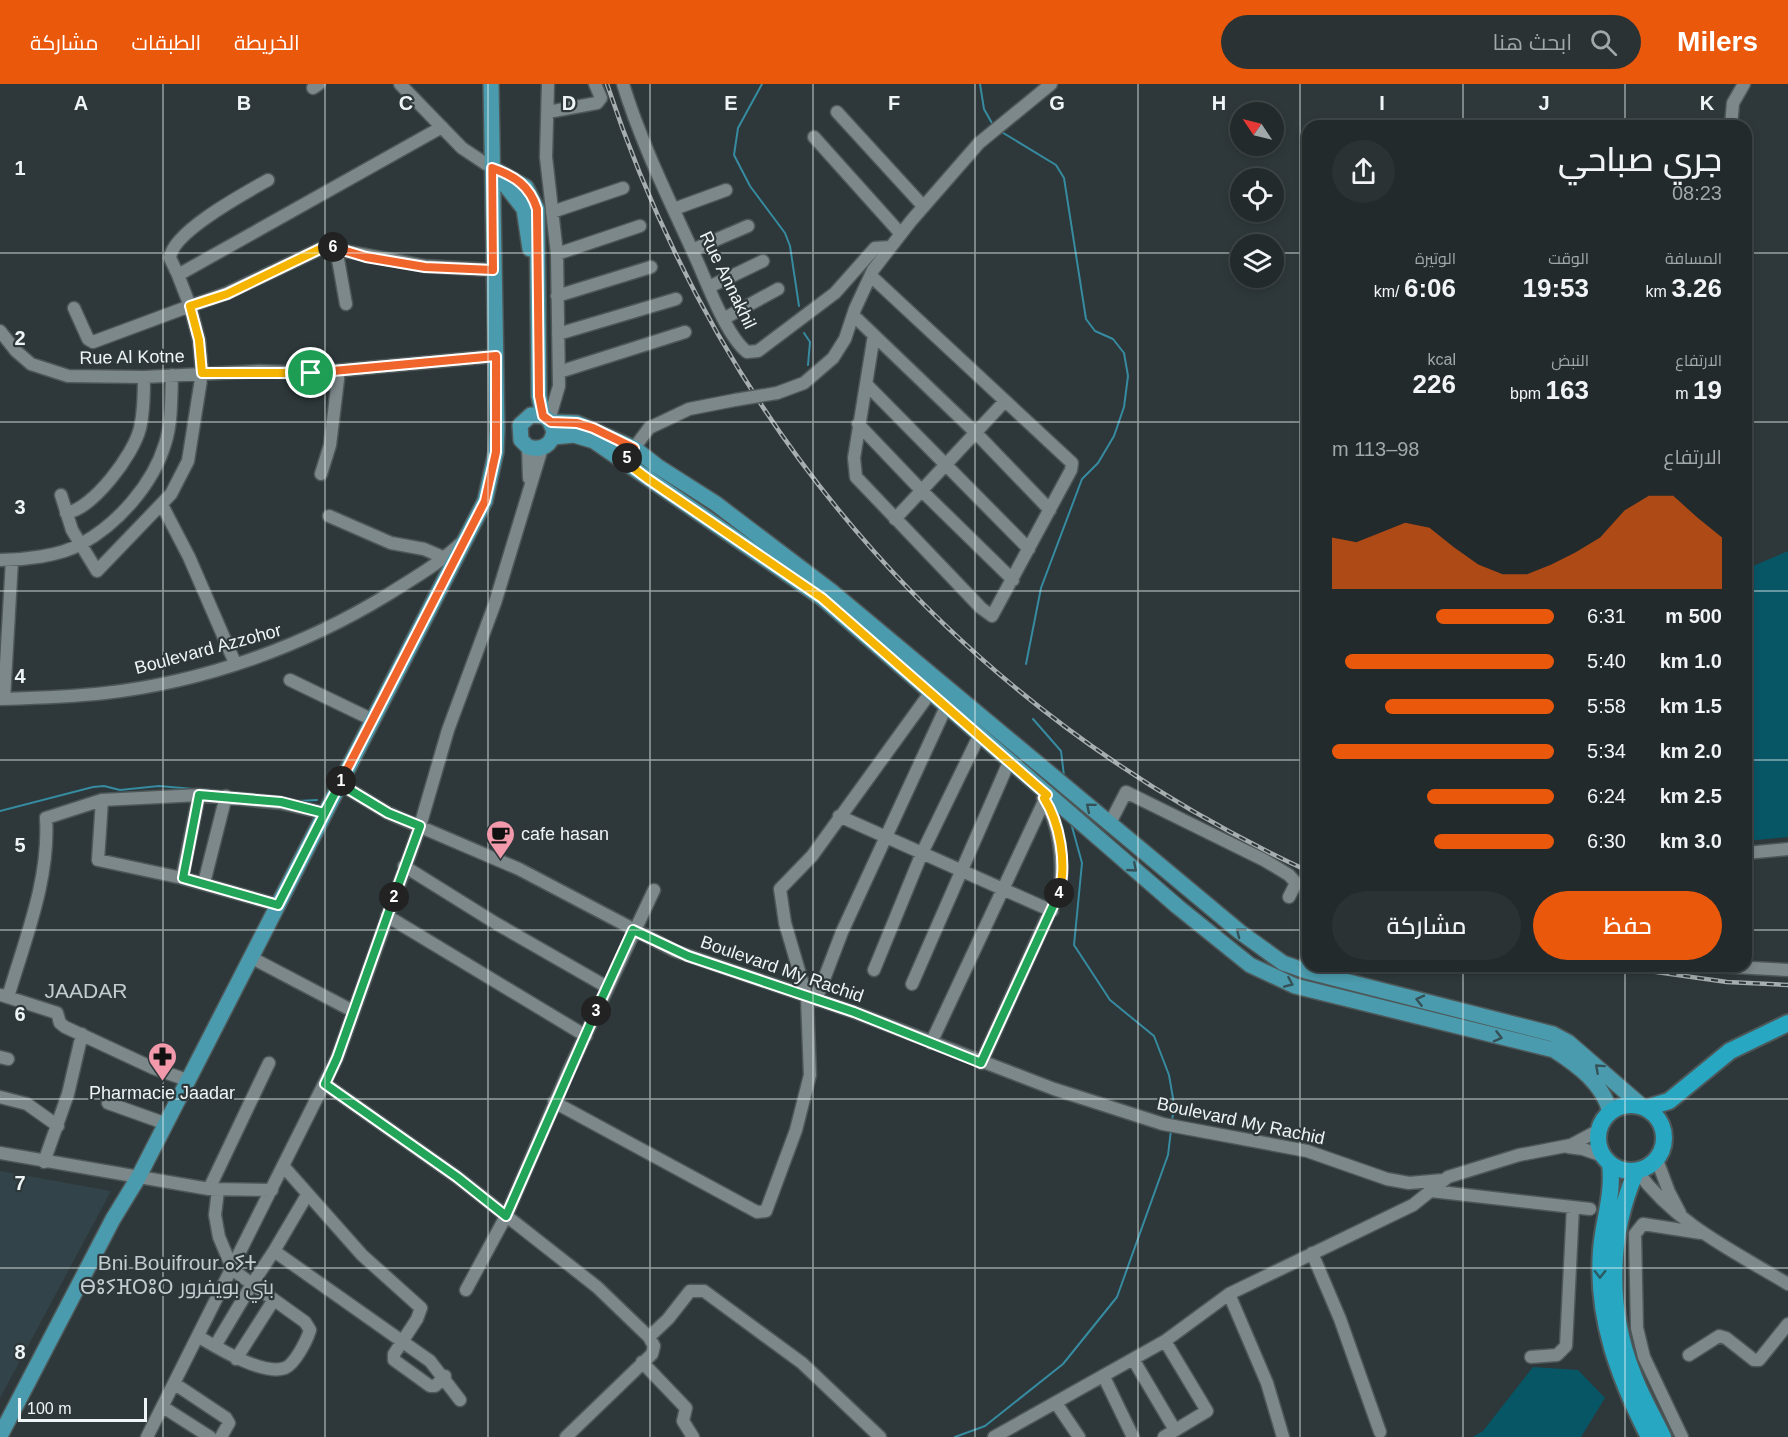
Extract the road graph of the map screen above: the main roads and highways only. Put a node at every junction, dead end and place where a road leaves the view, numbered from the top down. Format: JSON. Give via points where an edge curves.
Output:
{"nodes":[{"id":1,"x":491,"y":84,"type":"edge"},
{"id":2,"x":492,"y":168,"type":"junction"},
{"id":3,"x":527,"y":417,"type":"junction"},
{"id":4,"x":549,"y":424,"type":"junction"},
{"id":5,"x":1302,"y":968,"type":"edge"},
{"id":6,"x":1317,"y":972,"type":"edge"},
{"id":7,"x":1788,"y":1023,"type":"edge"},
{"id":8,"x":1788,"y":1033,"type":"edge"},
{"id":9,"x":1644,"y":1107,"type":"junction"},
{"id":10,"x":1610,"y":1113,"type":"junction"},
{"id":11,"x":1663,"y":1128,"type":"junction"},
{"id":12,"x":1606,"y":1160,"type":"junction"},
{"id":13,"x":1636,"y":1171,"type":"junction"},
{"id":14,"x":0,"y":1436,"type":"edge"},
{"id":15,"x":1649,"y":1437,"type":"edge"},
{"id":16,"x":1663,"y":1437,"type":"edge"}],
"edges":[{"from":1,"to":2,"type":"main road"},
{"from":2,"to":3,"type":"main road","via":[[524,209],[530,240],[531,397]]},
{"from":2,"to":4,"type":"main road","via":[[526,187],[537,209],[539,396]]},
{"from":2,"to":14,"type":"main road","via":[[496,452],[489,491],[138,1178]]},
{"from":3,"to":4,"type":"main road"},
{"from":3,"to":4,"type":"main road","via":[[519,430],[521,440],[535,448]]},
{"from":5,"to":4,"type":"main road","one_way":true,"via":[[1283,963],[1240,932],[831,591],[715,503],[634,448],[585,426]]},
{"from":4,"to":10,"type":"main road","one_way":true,"via":[[594,441],[822,598],[1045,796],[1250,965],[1295,986],[1554,1050],[1595,1084],[1607,1100]]},
{"from":9,"to":6,"type":"main road","one_way":true,"via":[[1568,1042],[1552,1034]]},
{"from":7,"to":9,"type":"highway","via":[[1730,1051],[1669,1101]]},
{"from":8,"to":11,"type":"highway","via":[[1750,1050],[1712,1076],[1675,1108]]},
{"from":9,"to":10,"type":"highway","via":[[1626,1105]]},
{"from":9,"to":11,"type":"highway"},
{"from":10,"to":12,"type":"highway","via":[[1599,1130],[1599,1148]]},
{"from":11,"to":13,"type":"highway","via":[[1665,1144],[1657,1160]]},
{"from":12,"to":13,"type":"highway","via":[[1622,1170]]},
{"from":12,"to":15,"type":"highway","one_way":true,"via":[[1612,1190],[1601,1249],[1600,1288],[1615,1362]]},
{"from":13,"to":16,"type":"highway","via":[[1618,1221],[1613,1282],[1626,1355]]}]}
